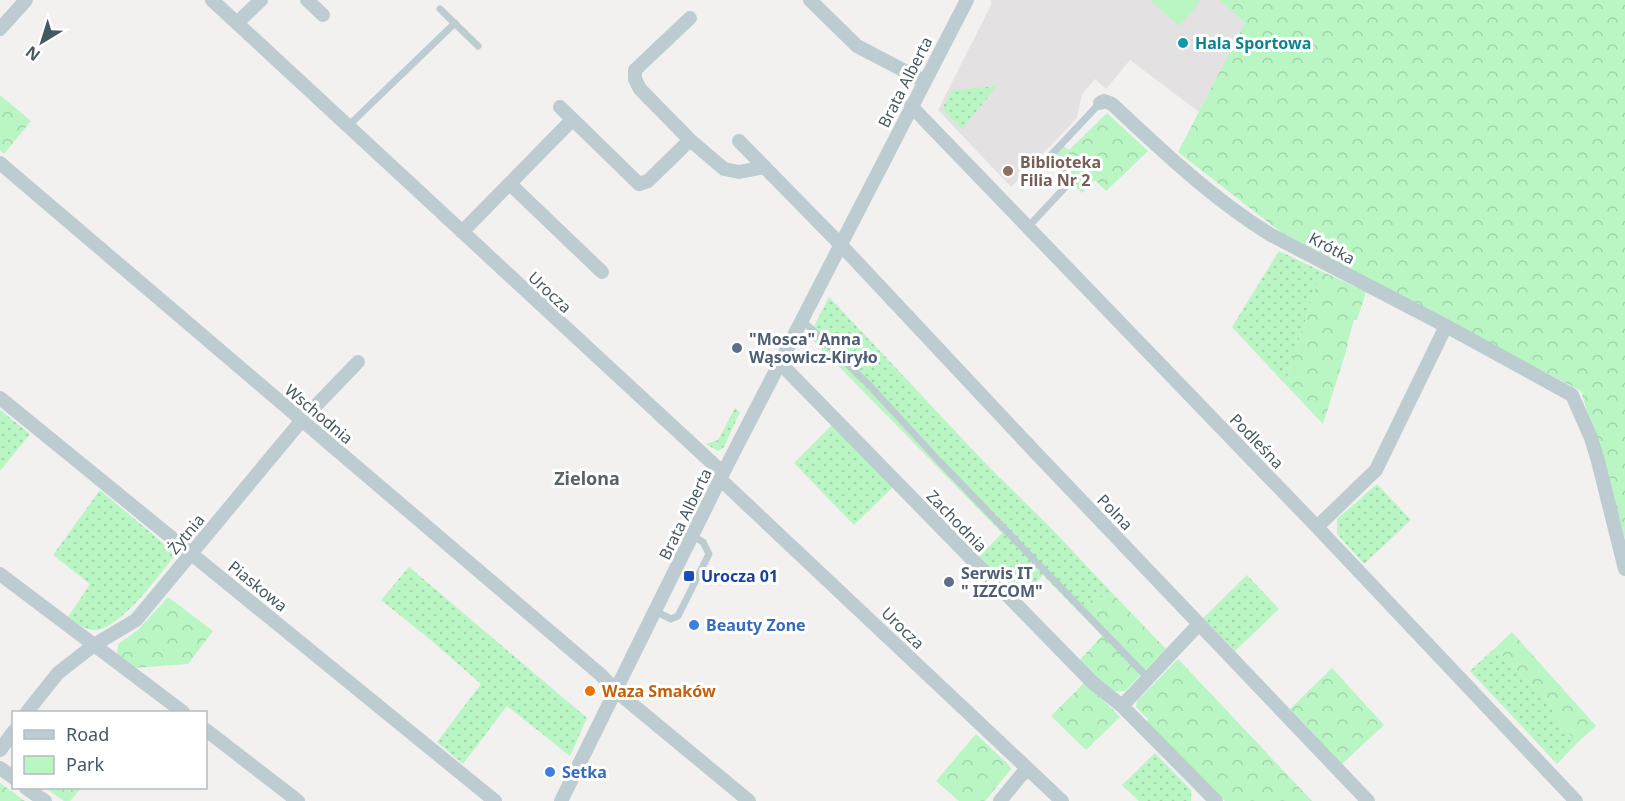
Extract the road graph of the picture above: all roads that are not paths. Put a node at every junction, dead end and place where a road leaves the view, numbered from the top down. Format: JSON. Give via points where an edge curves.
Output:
{"nodes":[{"id":1,"x":26,"y":0,"type":"edge"},
{"id":2,"x":212,"y":0,"type":"edge"},
{"id":3,"x":261,"y":0,"type":"edge"},
{"id":4,"x":307,"y":0,"type":"edge"},
{"id":5,"x":810,"y":0,"type":"edge"},
{"id":6,"x":967,"y":0,"type":"edge"},
{"id":7,"x":440,"y":9,"type":"dead end"},
{"id":8,"x":323,"y":15,"type":"dead end"},
{"id":9,"x":690,"y":18,"type":"dead end"},
{"id":10,"x":237,"y":23,"type":"junction"},
{"id":11,"x":455,"y":23,"type":"junction"},
{"id":12,"x":0,"y":29,"type":"edge"},
{"id":13,"x":478,"y":46,"type":"dead end"},
{"id":14,"x":924,"y":81,"type":"junction"},
{"id":15,"x":1100,"y":103,"type":"joint"},
{"id":16,"x":911,"y":106,"type":"junction"},
{"id":17,"x":560,"y":107,"type":"dead end"},
{"id":18,"x":572,"y":120,"type":"junction"},
{"id":19,"x":348,"y":126,"type":"junction"},
{"id":20,"x":690,"y":140,"type":"junction"},
{"id":21,"x":739,"y":141,"type":"dead end"},
{"id":22,"x":0,"y":163,"type":"edge"},
{"id":23,"x":765,"y":167,"type":"junction"},
{"id":24,"x":510,"y":184,"type":"junction"},
{"id":25,"x":1028,"y":227,"type":"junction"},
{"id":26,"x":462,"y":232,"type":"junction"},
{"id":27,"x":840,"y":244,"type":"junction"},
{"id":28,"x":602,"y":272,"type":"dead end"},
{"id":29,"x":802,"y":320,"type":"junction"},
{"id":30,"x":1446,"y":326,"type":"junction"},
{"id":31,"x":357,"y":362,"type":"dead end"},
{"id":32,"x":780,"y":363,"type":"junction"},
{"id":33,"x":0,"y":398,"type":"edge"},
{"id":34,"x":302,"y":420,"type":"junction"},
{"id":35,"x":722,"y":476,"type":"junction"},
{"id":36,"x":1317,"y":527,"type":"junction"},
{"id":37,"x":693,"y":536,"type":"junction"},
{"id":38,"x":191,"y":554,"type":"junction"},
{"id":39,"x":1625,"y":569,"type":"edge"},
{"id":40,"x":0,"y":574,"type":"edge"},
{"id":41,"x":655,"y":611,"type":"junction"},
{"id":42,"x":1199,"y":624,"type":"junction"},
{"id":43,"x":94,"y":645,"type":"junction"},
{"id":44,"x":1148,"y":678,"type":"junction"},
{"id":45,"x":616,"y":692,"type":"junction"},
{"id":46,"x":1122,"y":706,"type":"junction"},
{"id":47,"x":28,"y":711,"type":"edge"},
{"id":48,"x":182,"y":711,"type":"edge"},
{"id":49,"x":207,"y":731,"type":"edge"},
{"id":50,"x":12,"y":734,"type":"edge"},
{"id":51,"x":0,"y":750,"type":"edge"},
{"id":52,"x":1027,"y":768,"type":"junction"},
{"id":53,"x":27,"y":789,"type":"edge"},
{"id":54,"x":45,"y":801,"type":"edge"},
{"id":55,"x":298,"y":801,"type":"edge"},
{"id":56,"x":495,"y":801,"type":"edge"},
{"id":57,"x":561,"y":801,"type":"edge"},
{"id":58,"x":749,"y":801,"type":"edge"},
{"id":59,"x":1000,"y":801,"type":"edge"},
{"id":60,"x":1062,"y":801,"type":"edge"},
{"id":61,"x":1216,"y":801,"type":"edge"},
{"id":62,"x":1368,"y":801,"type":"edge"},
{"id":63,"x":1576,"y":801,"type":"edge"}],
"edges":[{"from":1,"to":12,"type":"street"},
{"from":2,"to":10,"type":"street","name":"Urocza"},
{"from":3,"to":10,"type":"street"},
{"from":4,"to":8,"type":"street"},
{"from":5,"to":14,"type":"street","via":[[857,46]]},
{"from":6,"to":14,"type":"street","name":"Brata Alberta"},
{"from":7,"to":11,"type":"lane"},
{"from":9,"to":20,"type":"street","via":[[635,70],[635,79]]},
{"from":10,"to":19,"type":"street","name":"Urocza"},
{"from":11,"to":13,"type":"lane"},
{"from":11,"to":19,"type":"lane"},
{"from":14,"to":16,"type":"street","name":"Brata Alberta"},
{"from":15,"to":25,"type":"lane","via":[[1052,153],[1053,161],[1071,182]]},
{"from":15,"to":30,"type":"street","name":"Krótka","via":[[1112,104],[1245,219]]},
{"from":16,"to":25,"type":"street","name":"Podleśna"},
{"from":16,"to":27,"type":"street","name":"Brata Alberta"},
{"from":17,"to":18,"type":"street"},
{"from":18,"to":20,"type":"street","via":[[639,184],[648,181]]},
{"from":18,"to":24,"type":"street"},
{"from":19,"to":26,"type":"street","name":"Urocza"},
{"from":20,"to":23,"type":"street","via":[[724,169],[739,172]]},
{"from":21,"to":23,"type":"street"},
{"from":22,"to":34,"type":"street","name":"Wschodnia"},
{"from":23,"to":27,"type":"street"},
{"from":24,"to":26,"type":"street"},
{"from":24,"to":28,"type":"street"},
{"from":25,"to":36,"type":"street","name":"Podleśna"},
{"from":26,"to":35,"type":"street","name":"Urocza"},
{"from":27,"to":29,"type":"street","name":"Brata Alberta"},
{"from":27,"to":42,"type":"street","name":"Polna"},
{"from":29,"to":32,"type":"street","name":"Brata Alberta"},
{"from":29,"to":44,"type":"lane","via":[[869,385]]},
{"from":30,"to":36,"type":"street","via":[[1376,470]]},
{"from":30,"to":39,"type":"street","name":"Krótka","via":[[1572,395],[1591,438]]},
{"from":31,"to":34,"type":"street","name":"Żytnia"},
{"from":32,"to":35,"type":"street","name":"Brata Alberta"},
{"from":32,"to":46,"type":"street","name":"Zachodnia","via":[[1093,683]]},
{"from":33,"to":38,"type":"street","name":"Piaskowa"},
{"from":34,"to":38,"type":"street","name":"Żytnia"},
{"from":34,"to":45,"type":"street","name":"Wschodnia","via":[[601,675]]},
{"from":35,"to":37,"type":"street","name":"Brata Alberta"},
{"from":35,"to":52,"type":"street","name":"Urocza"},
{"from":36,"to":63,"type":"street","name":"Podleśna"},
{"from":37,"to":41,"type":"street","name":"Brata Alberta"},
{"from":37,"to":41,"type":"lane","via":[[704,543],[709,554],[677,616],[671,619]]},
{"from":38,"to":43,"type":"street","name":"Żytnia","via":[[136,620]]},
{"from":38,"to":56,"type":"street","name":"Piaskowa"},
{"from":40,"to":43,"type":"street"},
{"from":41,"to":45,"type":"street","name":"Brata Alberta"},
{"from":42,"to":44,"type":"street"},
{"from":42,"to":62,"type":"street","name":"Polna"},
{"from":43,"to":47,"type":"street","name":"Żytnia","via":[[58,673]]},
{"from":43,"to":48,"type":"street"},
{"from":44,"to":46,"type":"street"},
{"from":45,"to":57,"type":"street","name":"Brata Alberta"},
{"from":45,"to":58,"type":"street","name":"Wschodnia"},
{"from":46,"to":61,"type":"street","name":"Zachodnia"},
{"from":49,"to":55,"type":"street"},
{"from":50,"to":51,"type":"street"},
{"from":52,"to":59,"type":"street"},
{"from":52,"to":60,"type":"street","name":"Urocza"},
{"from":53,"to":54,"type":"street"}]}
